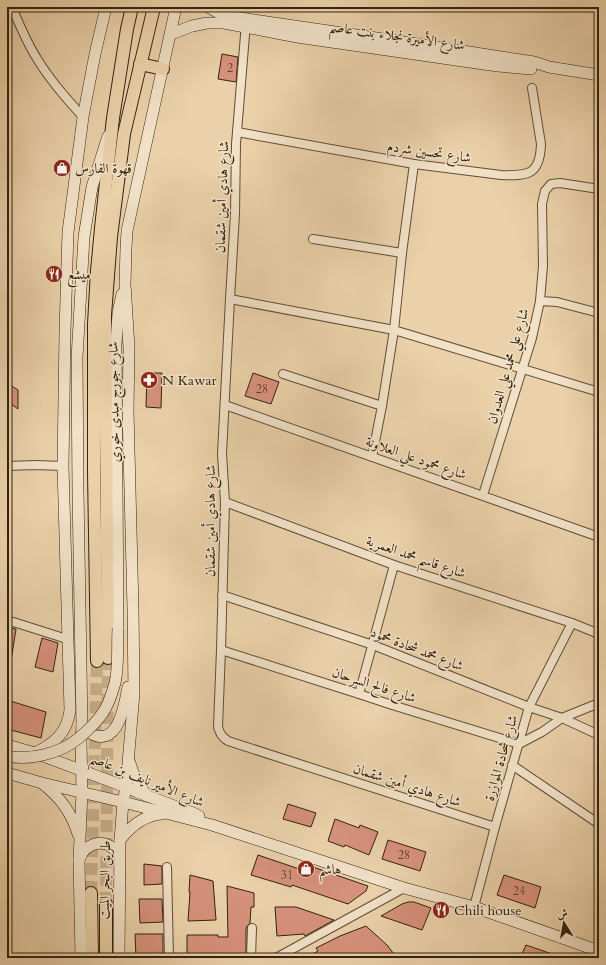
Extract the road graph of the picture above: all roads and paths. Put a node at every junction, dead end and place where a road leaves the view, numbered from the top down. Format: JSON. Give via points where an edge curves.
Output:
{"nodes":[{"id":1,"x":12,"y":7,"type":"edge"},
{"id":2,"x":106,"y":7,"type":"edge"},
{"id":3,"x":132,"y":7,"type":"edge"},
{"id":4,"x":154,"y":7,"type":"edge"},
{"id":5,"x":176,"y":7,"type":"edge"},
{"id":6,"x":208,"y":7,"type":"edge"},
{"id":7,"x":246,"y":23,"type":"junction"},
{"id":8,"x":171,"y":34,"type":"junction"},
{"id":9,"x":140,"y":64,"type":"junction"},
{"id":10,"x":163,"y":69,"type":"junction"},
{"id":11,"x":599,"y":75,"type":"edge"},
{"id":12,"x":532,"y":88,"type":"dead end"},
{"id":13,"x":83,"y":117,"type":"junction"},
{"id":14,"x":113,"y":118,"type":"junction"},
{"id":15,"x":237,"y":132,"type":"junction"},
{"id":16,"x":414,"y":164,"type":"junction"},
{"id":17,"x":599,"y":189,"type":"edge"},
{"id":18,"x":313,"y":239,"type":"dead end"},
{"id":19,"x":402,"y":253,"type":"junction"},
{"id":20,"x":125,"y":284,"type":"junction"},
{"id":21,"x":230,"y":299,"type":"junction"},
{"id":22,"x":540,"y":301,"type":"junction"},
{"id":23,"x":599,"y":313,"type":"edge"},
{"id":24,"x":394,"y":330,"type":"junction"},
{"id":25,"x":65,"y":332,"type":"junction"},
{"id":26,"x":522,"y":369,"type":"junction"},
{"id":27,"x":283,"y":374,"type":"dead end"},
{"id":28,"x":599,"y":392,"type":"edge"},
{"id":29,"x":225,"y":405,"type":"junction"},
{"id":30,"x":382,"y":406,"type":"junction"},
{"id":31,"x":77,"y":418,"type":"junction"},
{"id":32,"x":372,"y":457,"type":"junction"},
{"id":33,"x":7,"y":466,"type":"edge"},
{"id":34,"x":63,"y":466,"type":"junction"},
{"id":35,"x":483,"y":495,"type":"junction"},
{"id":36,"x":225,"y":502,"type":"junction"},
{"id":37,"x":599,"y":537,"type":"edge"},
{"id":38,"x":394,"y":565,"type":"junction"},
{"id":39,"x":222,"y":595,"type":"junction"},
{"id":40,"x":133,"y":609,"type":"junction"},
{"id":41,"x":7,"y":620,"type":"edge"},
{"id":42,"x":572,"y":623,"type":"junction"},
{"id":43,"x":599,"y":634,"type":"edge"},
{"id":44,"x":67,"y":639,"type":"junction"},
{"id":45,"x":373,"y":645,"type":"junction"},
{"id":46,"x":221,"y":650,"type":"junction"},
{"id":47,"x":359,"y":694,"type":"junction"},
{"id":48,"x":599,"y":703,"type":"edge"},
{"id":49,"x":530,"y":707,"type":"junction"},
{"id":50,"x":562,"y":718,"type":"junction"},
{"id":51,"x":82,"y":725,"type":"junction"},
{"id":52,"x":599,"y":735,"type":"edge"},
{"id":53,"x":519,"y":744,"type":"junction"},
{"id":54,"x":7,"y":745,"type":"edge"},
{"id":55,"x":35,"y":753,"type":"junction"},
{"id":56,"x":129,"y":754,"type":"junction"},
{"id":57,"x":7,"y":756,"type":"edge"},
{"id":58,"x":512,"y":765,"type":"junction"},
{"id":59,"x":82,"y":770,"type":"junction"},
{"id":60,"x":7,"y":773,"type":"edge"},
{"id":61,"x":42,"y":783,"type":"junction"},
{"id":62,"x":126,"y":787,"type":"junction"},
{"id":63,"x":82,"y":792,"type":"junction"},
{"id":64,"x":147,"y":796,"type":"junction"},
{"id":65,"x":123,"y":802,"type":"junction"},
{"id":66,"x":166,"y":814,"type":"junction"},
{"id":67,"x":599,"y":824,"type":"edge"},
{"id":68,"x":212,"y":825,"type":"junction"},
{"id":69,"x":495,"y":827,"type":"junction"},
{"id":70,"x":120,"y":840,"type":"junction"},
{"id":71,"x":80,"y":845,"type":"junction"},
{"id":72,"x":119,"y":856,"type":"junction"},
{"id":73,"x":79,"y":860,"type":"junction"},
{"id":74,"x":167,"y":867,"type":"dead end"},
{"id":75,"x":404,"y":888,"type":"junction"},
{"id":76,"x":91,"y":893,"type":"tunnel mouth"},
{"id":77,"x":106,"y":904,"type":"tunnel mouth"},
{"id":78,"x":474,"y":908,"type":"junction"},
{"id":79,"x":252,"y":928,"type":"dead end"},
{"id":80,"x":599,"y":952,"type":"edge"},
{"id":81,"x":81,"y":958,"type":"edge"},
{"id":82,"x":92,"y":958,"type":"edge"},
{"id":83,"x":106,"y":958,"type":"edge"},
{"id":84,"x":119,"y":958,"type":"edge"},
{"id":85,"x":169,"y":958,"type":"edge"},
{"id":86,"x":251,"y":958,"type":"edge"},
{"id":87,"x":276,"y":958,"type":"edge"}],
"edges":[{"from":1,"to":13,"type":"street","via":[[36,57]]},
{"from":2,"to":13,"type":"street"},
{"from":3,"to":14,"type":"main road"},
{"from":4,"to":9,"type":"main road"},
{"from":5,"to":8,"type":"street","name":"شارع جورج مبدى خوري"},
{"from":6,"to":7,"type":"street","name":"شارع الأميرة نجلاء بنت عاصم"},
{"from":7,"to":8,"type":"street","name":"شارع الأميرة نجلاء بنت عاصم","via":[[216,22],[192,26]]},
{"from":7,"to":11,"type":"street","name":"شارع الأميرة نجلاء بنت عاصم","via":[[298,37],[498,66],[549,68]]},
{"from":7,"to":15,"type":"street","name":"شارع هادي أمين شقمان"},
{"from":8,"to":10,"type":"street","name":"شارع جورج مبدى خوري"},
{"from":9,"to":10,"type":"main road"},
{"from":9,"to":14,"type":"main road","via":[[124,134],[111,237],[105,315],[103,659],[94,458],[94,324]]},
{"from":10,"to":20,"type":"street","name":"شارع جورج مبدى خوري","via":[[129,224]]},
{"from":12,"to":16,"type":"street","name":"شارع تحسين شردم","via":[[541,144],[538,163],[533,171],[512,175]]},
{"from":13,"to":25,"type":"street","via":[[68,232]]},
{"from":14,"to":31,"type":"street","via":[[92,187],[84,237],[77,358]]},
{"from":15,"to":16,"type":"street","name":"شارع تحسين شردم"},
{"from":15,"to":21,"type":"street","name":"شارع هادي أمين شقمان"},
{"from":16,"to":19,"type":"street"},
{"from":17,"to":22,"type":"street","via":[[560,182],[551,184],[546,191],[542,204],[543,266]]},
{"from":18,"to":19,"type":"street"},
{"from":19,"to":24,"type":"street"},
{"from":20,"to":40,"type":"street","name":"شارع جورج مبدى خوري","via":[[129,348]]},
{"from":20,"to":57,"type":"street","bridge":true,"via":[[118,313],[116,344],[118,628],[115,681],[102,714],[79,738],[47,754],[18,758]]},
{"from":21,"to":24,"type":"street"},
{"from":21,"to":29,"type":"street","name":"شارع هادي أمين شقمان"},
{"from":22,"to":23,"type":"street","name":"شارع علي محمد علي العدوان","via":[[557,302]]},
{"from":22,"to":26,"type":"street","name":"شارع علي محمد علي العدوان"},
{"from":24,"to":26,"type":"street"},
{"from":24,"to":30,"type":"street"},
{"from":25,"to":31,"type":"street","via":[[72,402]]},
{"from":25,"to":34,"type":"street"},
{"from":26,"to":28,"type":"street"},
{"from":26,"to":35,"type":"street","name":"شارع علي محمد علي العدوان"},
{"from":27,"to":30,"type":"street"},
{"from":29,"to":32,"type":"street","name":"شارع محمود علي العلاونة"},
{"from":29,"to":36,"type":"street","name":"شارع هادي أمين شقمان","via":[[222,454]]},
{"from":30,"to":32,"type":"street"},
{"from":31,"to":51,"type":"street"},
{"from":32,"to":35,"type":"street","name":"شارع محمود علي العلاونة"},
{"from":33,"to":34,"type":"street"},
{"from":34,"to":44,"type":"street"},
{"from":35,"to":37,"type":"street","name":"شارع محمود علي العلاونة"},
{"from":36,"to":38,"type":"street","name":"شارع قاسم محمد العمرية"},
{"from":36,"to":39,"type":"street","name":"شارع هادي أمين شقمان"},
{"from":38,"to":42,"type":"street","name":"شارع قاسم محمد العمرية"},
{"from":38,"to":45,"type":"street"},
{"from":39,"to":45,"type":"street","name":"شارع محمد شحادة محمود"},
{"from":39,"to":46,"type":"street","name":"شارع هادي أمين شقمان"},
{"from":40,"to":51,"type":"street","via":[[127,690],[116,727],[108,735],[100,737]]},
{"from":40,"to":56,"type":"street","name":"شارع جورج مبدى خوري","via":[[134,693]]},
{"from":41,"to":44,"type":"street"},
{"from":42,"to":43,"type":"street","name":"شارع قاسم محمد العمرية"},
{"from":42,"to":49,"type":"street","name":"شارع شحادة الموازرة"},
{"from":44,"to":55,"type":"street","via":[[69,718],[56,740]]},
{"from":45,"to":47,"type":"street"},
{"from":45,"to":49,"type":"street","name":"شارع محمد شحادة محمود"},
{"from":46,"to":47,"type":"street","name":"شارع فالح السرحان"},
{"from":46,"to":69,"type":"street","name":"شارع هادي أمين شقمان","via":[[218,727],[223,738]]},
{"from":47,"to":53,"type":"street","name":"شارع فالح السرحان"},
{"from":48,"to":50,"type":"street"},
{"from":49,"to":50,"type":"street","name":"شارع محمد شحادة محمود"},
{"from":49,"to":53,"type":"street","name":"شارع شحادة الموازرة"},
{"from":50,"to":52,"type":"street","name":"شارع محمد شحادة محمود"},
{"from":50,"to":53,"type":"street"},
{"from":51,"to":59,"type":"street"},
{"from":53,"to":58,"type":"street","name":"شارع شحادة الموازرة"},
{"from":54,"to":55,"type":"street","name":"شارع الأمير نايف بن عاصم"},
{"from":55,"to":59,"type":"street","name":"شارع الأمير نايف بن عاصم"},
{"from":56,"to":62,"type":"street","name":"شارع جورج مبدى خوري"},
{"from":56,"to":64,"type":"street","via":[[134,775]]},
{"from":58,"to":67,"type":"street"},
{"from":58,"to":69,"type":"street","name":"شارع شحادة الموازرة"},
{"from":59,"to":62,"type":"street","name":"شارع الأمير نايف بن عاصم"},
{"from":59,"to":63,"type":"street"},
{"from":60,"to":61,"type":"street","name":"شارع الأمير نايف بن عاصم"},
{"from":61,"to":63,"type":"street","name":"شارع الأمير نايف بن عاصم"},
{"from":61,"to":71,"type":"street","via":[[68,810]]},
{"from":62,"to":64,"type":"street","name":"شارع الأمير نايف بن عاصم"},
{"from":62,"to":65,"type":"street","name":"شارع جورج مبدى خوري"},
{"from":63,"to":65,"type":"street","name":"شارع الأمير نايف بن عاصم"},
{"from":63,"to":71,"type":"street"},
{"from":64,"to":68,"type":"street","name":"شارع الأمير نايف بن عاصم","via":[[193,813]]},
{"from":65,"to":66,"type":"street","name":"شارع الأمير نايف بن عاصم"},
{"from":65,"to":70,"type":"street","name":"طريق البحر الميت"},
{"from":66,"to":68,"type":"street","name":"شارع الأمير نايف بن عاصم"},
{"from":66,"to":70,"type":"street","via":[[157,814],[140,821]]},
{"from":68,"to":75,"type":"street"},
{"from":69,"to":78,"type":"street","name":"شارع شحادة الموازرة"},
{"from":70,"to":72,"type":"street","name":"طريق البحر الميت"},
{"from":71,"to":73,"type":"street"},
{"from":72,"to":73,"type":"street","via":[[114,848],[96,844],[84,851]]},
{"from":72,"to":84,"type":"street","name":"طريق البحر الميت"},
{"from":73,"to":81,"type":"street"},
{"from":74,"to":85,"type":"street"},
{"from":75,"to":78,"type":"street"},
{"from":75,"to":87,"type":"street"},
{"from":76,"to":82,"type":"main road"},
{"from":77,"to":83,"type":"main road","name":"طريق البحر الميت"},
{"from":78,"to":80,"type":"street"},
{"from":79,"to":86,"type":"street"}]}
